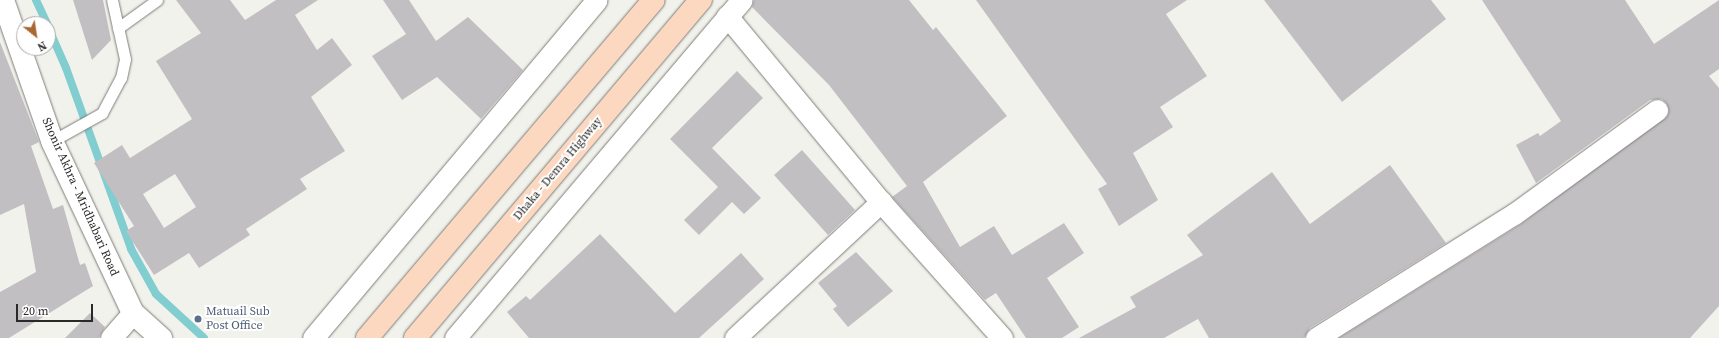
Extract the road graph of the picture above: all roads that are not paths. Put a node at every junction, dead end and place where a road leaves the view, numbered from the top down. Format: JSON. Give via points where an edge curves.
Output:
{"nodes":[{"id":1,"x":3,"y":0,"type":"edge"},
{"id":2,"x":112,"y":0,"type":"edge"},
{"id":3,"x":157,"y":0,"type":"edge"},
{"id":4,"x":597,"y":0,"type":"edge"},
{"id":5,"x":654,"y":0,"type":"edge"},
{"id":6,"x":701,"y":0,"type":"edge"},
{"id":7,"x":742,"y":0,"type":"edge"},
{"id":8,"x":728,"y":16,"type":"junction"},
{"id":9,"x":118,"y":28,"type":"junction"},
{"id":10,"x":1657,"y":110,"type":"dead end"},
{"id":11,"x":57,"y":138,"type":"junction"},
{"id":12,"x":881,"y":202,"type":"junction"},
{"id":13,"x":133,"y":313,"type":"junction"},
{"id":14,"x":156,"y":334,"type":"edge"},
{"id":15,"x":110,"y":338,"type":"edge"},
{"id":16,"x":313,"y":338,"type":"edge"},
{"id":17,"x":367,"y":338,"type":"edge"},
{"id":18,"x":415,"y":338,"type":"edge"},
{"id":19,"x":455,"y":338,"type":"edge"},
{"id":20,"x":735,"y":338,"type":"edge"},
{"id":21,"x":1002,"y":338,"type":"edge"},
{"id":22,"x":1316,"y":338,"type":"edge"}],
"edges":[{"from":1,"to":11,"type":"main road","name":"Shonir Akhra - Mridhabari Road"},
{"from":2,"to":9,"type":"lane"},
{"from":3,"to":9,"type":"lane"},
{"from":4,"to":16,"type":"street"},
{"from":5,"to":17,"type":"main road"},
{"from":6,"to":18,"type":"main road","name":"Dhaka - Demra Highway"},
{"from":7,"to":8,"type":"street"},
{"from":8,"to":12,"type":"street"},
{"from":8,"to":19,"type":"street"},
{"from":9,"to":11,"type":"lane","via":[[125,60],[120,78],[102,113]]},
{"from":10,"to":22,"type":"street","via":[[1514,214]]},
{"from":11,"to":13,"type":"main road","name":"Shonir Akhra - Mridhabari Road"},
{"from":12,"to":20,"type":"street"},
{"from":12,"to":21,"type":"street"},
{"from":13,"to":14,"type":"main road","name":"Shonir Akhra - Mridhabari Road"},
{"from":13,"to":15,"type":"street"}]}
